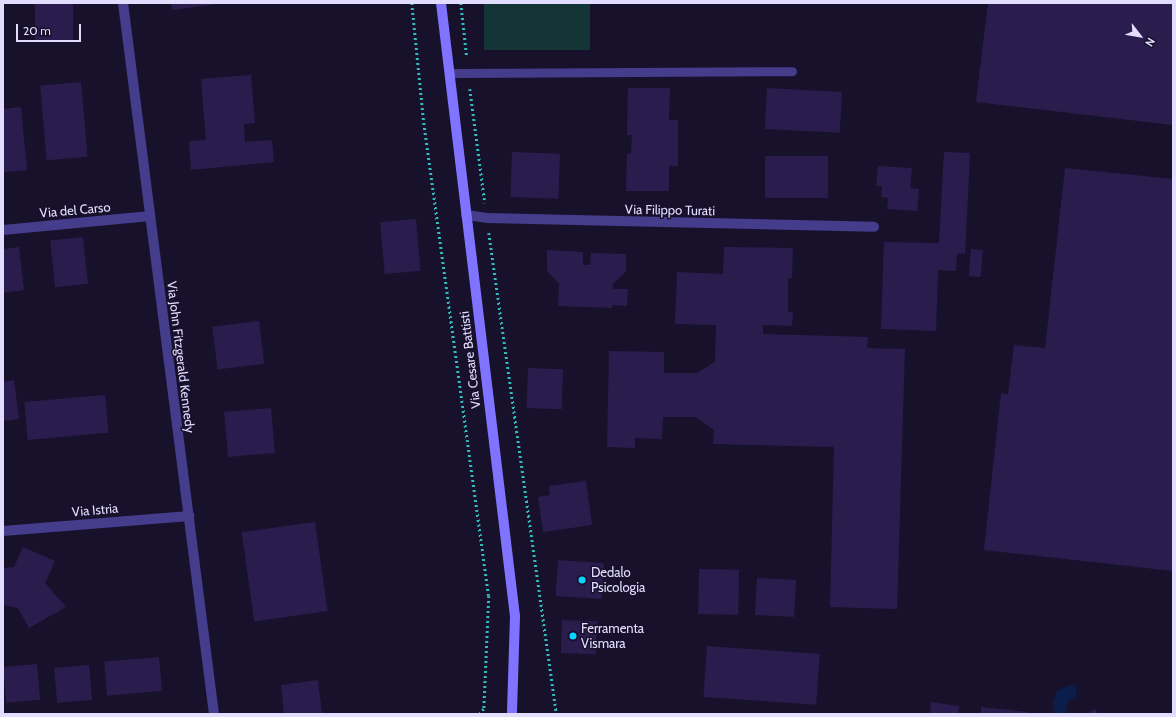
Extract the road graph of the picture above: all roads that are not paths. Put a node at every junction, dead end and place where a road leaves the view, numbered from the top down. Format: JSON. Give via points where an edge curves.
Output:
{"nodes":[{"id":1,"x":123,"y":3,"type":"edge"},
{"id":2,"x":441,"y":3,"type":"edge"},
{"id":3,"x":792,"y":71,"type":"dead end"},
{"id":4,"x":449,"y":73,"type":"junction"},
{"id":5,"x":466,"y":215,"type":"junction"},
{"id":6,"x":150,"y":216,"type":"junction"},
{"id":7,"x":874,"y":227,"type":"dead end"},
{"id":8,"x":3,"y":230,"type":"edge"},
{"id":9,"x":189,"y":516,"type":"junction"},
{"id":10,"x":3,"y":531,"type":"edge"},
{"id":11,"x":214,"y":714,"type":"edge"},
{"id":12,"x":512,"y":714,"type":"edge"}],
"edges":[{"from":1,"to":6,"type":"street","name":"Via John Fitzgerald Kennedy"},
{"from":2,"to":4,"type":"street","name":"Via Cesare Battisti"},
{"from":3,"to":4,"type":"lane"},
{"from":4,"to":5,"type":"street","name":"Via Cesare Battisti"},
{"from":5,"to":7,"type":"street","name":"Via Filippo Turati","via":[[487,218]]},
{"from":5,"to":12,"type":"street","name":"Via Cesare Battisti","via":[[515,616]]},
{"from":6,"to":8,"type":"street","name":"Via del Carso"},
{"from":6,"to":9,"type":"street","name":"Via John Fitzgerald Kennedy"},
{"from":9,"to":10,"type":"street","name":"Via Istria"},
{"from":9,"to":11,"type":"street","name":"Via John Fitzgerald Kennedy"}]}
